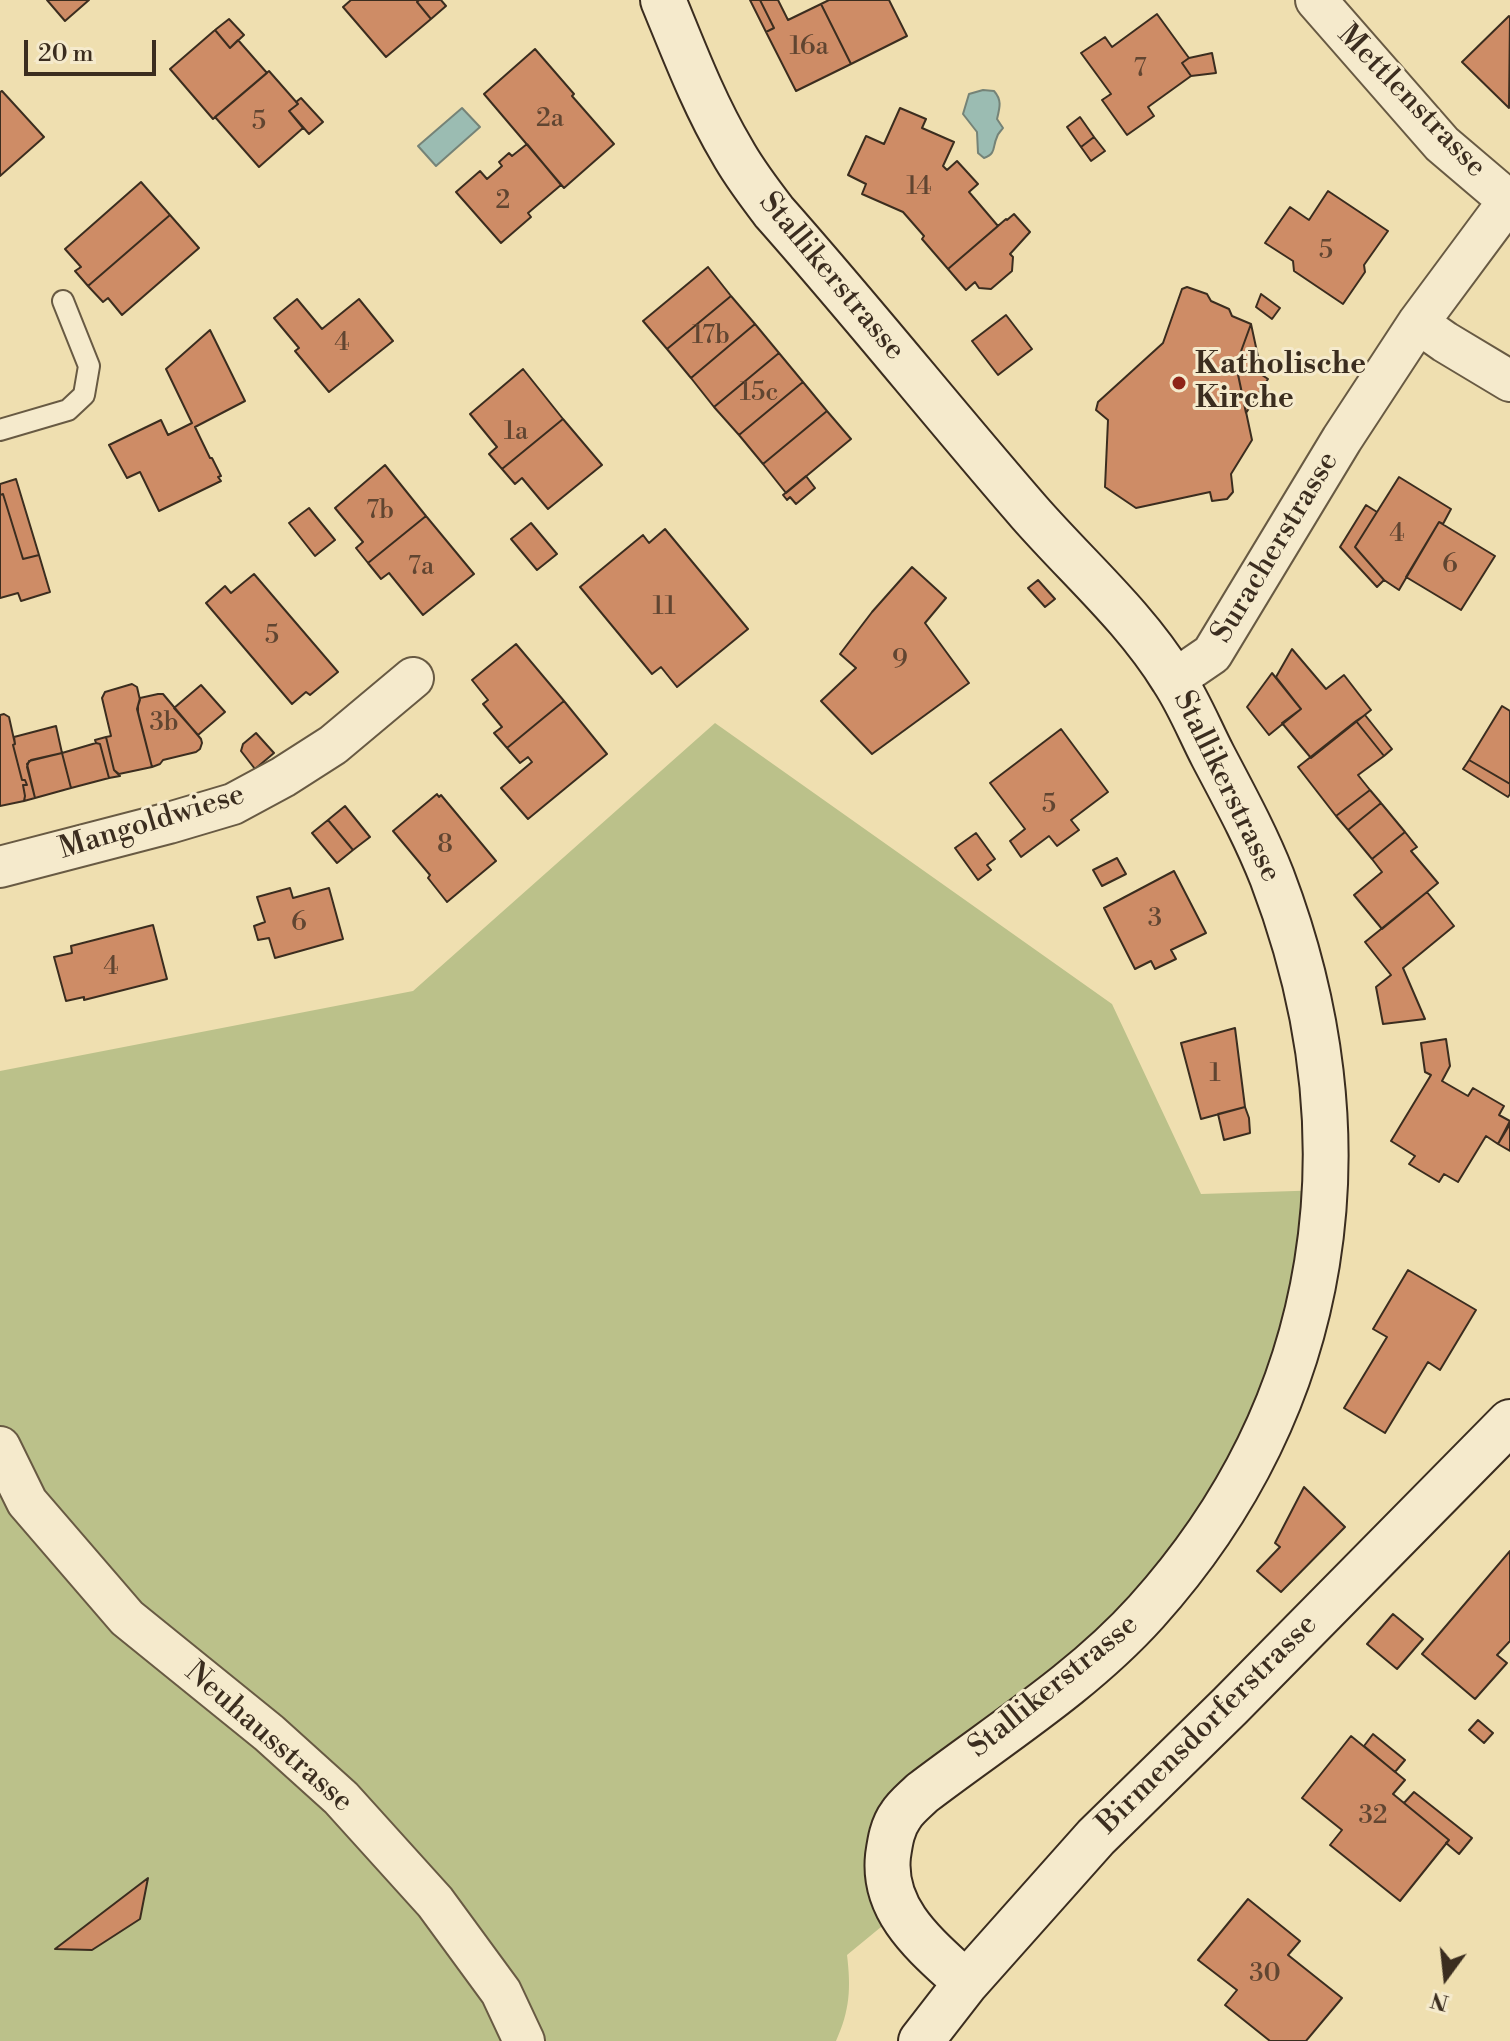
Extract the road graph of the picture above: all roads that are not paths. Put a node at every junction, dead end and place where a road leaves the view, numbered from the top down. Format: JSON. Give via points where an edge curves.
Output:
{"nodes":[{"id":1,"x":663,"y":0,"type":"edge"},
{"id":2,"x":1316,"y":0,"type":"edge"},
{"id":3,"x":1509,"y":200,"type":"edge"},
{"id":4,"x":63,"y":301,"type":"dead end"},
{"id":5,"x":1418,"y":323,"type":"junction"},
{"id":6,"x":1510,"y":381,"type":"edge"},
{"id":7,"x":0,"y":430,"type":"edge"},
{"id":8,"x":413,"y":678,"type":"dead end"},
{"id":9,"x":1174,"y":680,"type":"junction"},
{"id":10,"x":0,"y":867,"type":"edge"},
{"id":11,"x":1510,"y":1422,"type":"edge"},
{"id":12,"x":0,"y":1447,"type":"edge"},
{"id":13,"x":966,"y":1983,"type":"junction"},
{"id":14,"x":524,"y":2041,"type":"edge"},
{"id":15,"x":921,"y":2041,"type":"edge"}],
"edges":[{"from":1,"to":9,"type":"main road","name":"Stallikerstrasse","via":[[730,148],[774,212],[1018,498],[1121,610]]},
{"from":2,"to":3,"type":"street","name":"Mettlenstrasse","via":[[1442,144]]},
{"from":3,"to":5,"type":"street","name":"Suracherstrasse"},
{"from":4,"to":7,"type":"lane","via":[[89,366],[84,395],[68,410]]},
{"from":5,"to":6,"type":"street"},
{"from":5,"to":9,"type":"street","name":"Suracherstrasse","via":[[1212,654]]},
{"from":8,"to":10,"type":"street","name":"Mangoldwiese","via":[[333,745],[233,804]]},
{"from":9,"to":13,"type":"main road","name":"Stallikerstrasse","via":[[1245,813],[1291,932],[1306,987],[1326,1130],[1320,1247],[1294,1360],[1263,1441],[1180,1573],[1098,1659],[901,1814],[887,1865],[898,1913]]},
{"from":11,"to":13,"type":"main road","name":"Birmensdorferstrasse","via":[[1096,1837]]},
{"from":12,"to":14,"type":"street","name":"Neuhausstrasse","via":[[27,1502],[127,1618],[341,1798],[435,1902],[501,1992]]},
{"from":13,"to":15,"type":"main road","name":"Birmensdorferstrasse"}]}
